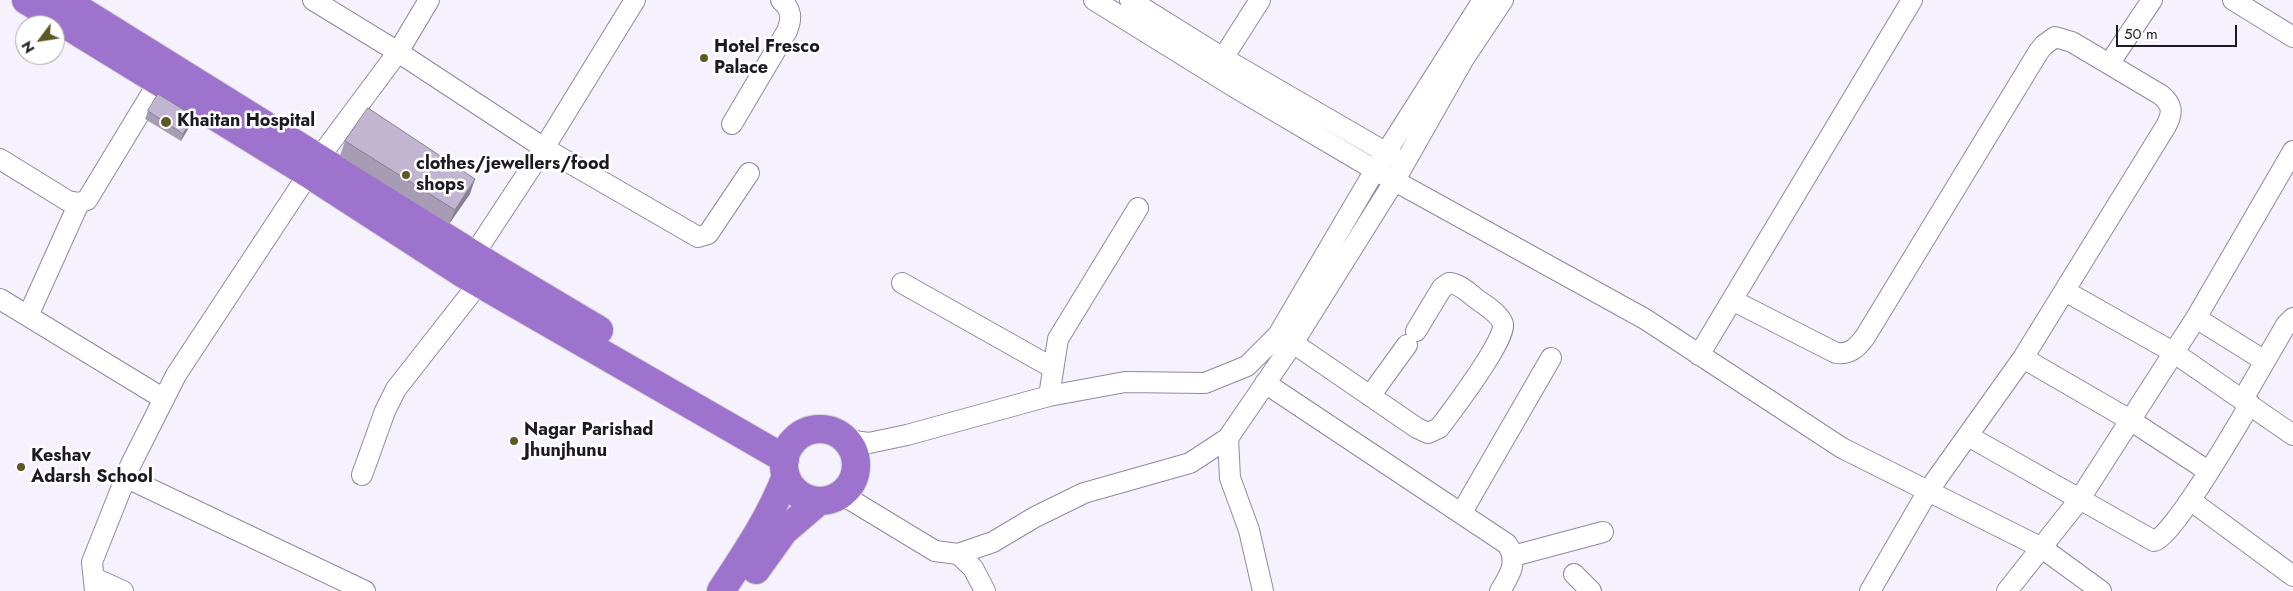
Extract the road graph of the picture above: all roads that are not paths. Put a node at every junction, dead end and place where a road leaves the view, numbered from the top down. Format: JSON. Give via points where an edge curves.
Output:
{"nodes":[{"id":1,"x":26,"y":0,"type":"edge"},
{"id":2,"x":64,"y":0,"type":"edge"},
{"id":3,"x":313,"y":0,"type":"edge"},
{"id":4,"x":429,"y":0,"type":"edge"},
{"id":5,"x":635,"y":0,"type":"edge"},
{"id":6,"x":781,"y":0,"type":"edge"},
{"id":7,"x":1094,"y":0,"type":"edge"},
{"id":8,"x":1130,"y":0,"type":"edge"},
{"id":9,"x":1260,"y":0,"type":"edge"},
{"id":10,"x":1483,"y":0,"type":"edge"},
{"id":11,"x":1503,"y":0,"type":"edge"},
{"id":12,"x":1912,"y":0,"type":"edge"},
{"id":13,"x":2152,"y":0,"type":"edge"},
{"id":14,"x":2233,"y":0,"type":"edge"},
{"id":15,"x":2293,"y":37,"type":"edge"},
{"id":16,"x":398,"y":52,"type":"junction"},
{"id":17,"x":1223,"y":58,"type":"junction"},
{"id":18,"x":2110,"y":64,"type":"junction"},
{"id":19,"x":158,"y":83,"type":"junction"},
{"id":20,"x":732,"y":124,"type":"dead end"},
{"id":21,"x":544,"y":148,"type":"junction"},
{"id":22,"x":2293,"y":151,"type":"edge"},
{"id":23,"x":0,"y":159,"type":"edge"},
{"id":24,"x":1380,"y":161,"type":"junction"},
{"id":25,"x":1405,"y":163,"type":"junction"},
{"id":26,"x":314,"y":166,"type":"junction"},
{"id":27,"x":748,"y":173,"type":"dead end"},
{"id":28,"x":1395,"y":180,"type":"junction"},
{"id":29,"x":2286,"y":181,"type":"edge"},
{"id":30,"x":79,"y":203,"type":"junction"},
{"id":31,"x":1138,"y":208,"type":"dead end"},
{"id":32,"x":471,"y":270,"type":"junction"},
{"id":33,"x":902,"y":283,"type":"dead end"},
{"id":34,"x":2065,"y":291,"type":"junction"},
{"id":35,"x":0,"y":299,"type":"edge"},
{"id":36,"x":1732,"y":300,"type":"junction"},
{"id":37,"x":28,"y":316,"type":"junction"},
{"id":38,"x":2196,"y":318,"type":"junction"},
{"id":39,"x":2293,"y":318,"type":"edge"},
{"id":40,"x":1293,"y":343,"type":"junction"},
{"id":41,"x":2173,"y":352,"type":"junction"},
{"id":42,"x":1699,"y":355,"type":"junction"},
{"id":43,"x":1551,"y":358,"type":"dead end"},
{"id":44,"x":2024,"y":358,"type":"junction"},
{"id":45,"x":2265,"y":361,"type":"junction"},
{"id":46,"x":1053,"y":368,"type":"junction"},
{"id":47,"x":1265,"y":384,"type":"junction"},
{"id":48,"x":1049,"y":396,"type":"junction"},
{"id":49,"x":1370,"y":396,"type":"junction"},
{"id":50,"x":164,"y":399,"type":"junction"},
{"id":51,"x":2246,"y":402,"type":"junction"},
{"id":52,"x":2130,"y":420,"type":"junction"},
{"id":53,"x":2293,"y":435,"type":"edge"},
{"id":54,"x":1968,"y":436,"type":"junction"},
{"id":55,"x":1228,"y":438,"type":"junction"},
{"id":56,"x":846,"y":440,"type":"junction"},
{"id":57,"x":787,"y":460,"type":"junction"},
{"id":58,"x":2208,"y":471,"type":"junction"},
{"id":59,"x":362,"y":475,"type":"dead end"},
{"id":60,"x":125,"y":477,"type":"junction"},
{"id":61,"x":1928,"y":491,"type":"junction"},
{"id":62,"x":830,"y":498,"type":"junction"},
{"id":63,"x":2079,"y":500,"type":"junction"},
{"id":64,"x":2190,"y":500,"type":"junction"},
{"id":65,"x":1462,"y":512,"type":"junction"},
{"id":66,"x":1603,"y":532,"type":"dead end"},
{"id":67,"x":2042,"y":548,"type":"junction"},
{"id":68,"x":958,"y":554,"type":"junction"},
{"id":69,"x":1513,"y":556,"type":"junction"},
{"id":70,"x":1574,"y":574,"type":"dead end"},
{"id":71,"x":2293,"y":576,"type":"edge"},
{"id":72,"x":94,"y":584,"type":"edge"},
{"id":73,"x":123,"y":591,"type":"edge"},
{"id":74,"x":365,"y":591,"type":"edge"},
{"id":75,"x":720,"y":591,"type":"edge"},
{"id":76,"x":742,"y":591,"type":"edge"},
{"id":77,"x":985,"y":591,"type":"edge"},
{"id":78,"x":1263,"y":591,"type":"edge"},
{"id":79,"x":1500,"y":591,"type":"edge"},
{"id":80,"x":1591,"y":591,"type":"edge"},
{"id":81,"x":1870,"y":591,"type":"edge"},
{"id":82,"x":2007,"y":591,"type":"edge"},
{"id":83,"x":2101,"y":591,"type":"edge"}],
"edges":[{"from":1,"to":19,"type":"highway"},
{"from":2,"to":26,"type":"highway"},
{"from":3,"to":16,"type":"street"},
{"from":4,"to":16,"type":"street"},
{"from":5,"to":21,"type":"street"},
{"from":6,"to":20,"type":"street","via":[[790,12],[791,21]]},
{"from":7,"to":24,"type":"street","via":[[1236,88]]},
{"from":8,"to":17,"type":"street"},
{"from":9,"to":17,"type":"street"},
{"from":10,"to":24,"type":"street"},
{"from":11,"to":25,"type":"street","via":[[1463,60]]},
{"from":12,"to":36,"type":"street"},
{"from":13,"to":18,"type":"street"},
{"from":14,"to":15,"type":"street"},
{"from":16,"to":21,"type":"street"},
{"from":16,"to":26,"type":"street"},
{"from":17,"to":24,"type":"street"},
{"from":18,"to":34,"type":"street","via":[[2161,95],[2171,105],[2172,112]]},
{"from":18,"to":36,"type":"street","via":[[2062,38],[2055,37],[2044,45],[1854,349],[1836,353]]},
{"from":19,"to":26,"type":"highway"},
{"from":19,"to":30,"type":"street","via":[[94,192]]},
{"from":21,"to":27,"type":"street","via":[[698,237],[708,234]]},
{"from":21,"to":32,"type":"street"},
{"from":22,"to":29,"type":"street"},
{"from":23,"to":30,"type":"street","via":[[68,201]]},
{"from":24,"to":25,"type":"street"},
{"from":24,"to":28,"type":"street"},
{"from":24,"to":48,"type":"street","via":[[1278,335],[1247,366],[1205,383],[1125,382]]},
{"from":25,"to":28,"type":"street"},
{"from":26,"to":32,"type":"highway"},
{"from":26,"to":50,"type":"street","via":[[176,375]]},
{"from":28,"to":40,"type":"street"},
{"from":28,"to":42,"type":"street","via":[[1645,320]]},
{"from":29,"to":38,"type":"street"},
{"from":30,"to":37,"type":"street"},
{"from":31,"to":46,"type":"street","via":[[1064,326],[1058,339]]},
{"from":32,"to":57,"type":"highway"},
{"from":32,"to":59,"type":"street","via":[[396,389]]},
{"from":33,"to":46,"type":"street"},
{"from":34,"to":41,"type":"street"},
{"from":34,"to":44,"type":"street"},
{"from":35,"to":37,"type":"street"},
{"from":36,"to":42,"type":"street"},
{"from":37,"to":50,"type":"street"},
{"from":38,"to":41,"type":"street"},
{"from":38,"to":45,"type":"street"},
{"from":39,"to":45,"type":"street"},
{"from":40,"to":47,"type":"street"},
{"from":40,"to":49,"type":"street"},
{"from":41,"to":51,"type":"street"},
{"from":41,"to":52,"type":"street"},
{"from":42,"to":61,"type":"street","via":[[1842,448]]},
{"from":43,"to":65,"type":"street"},
{"from":44,"to":52,"type":"street"},
{"from":44,"to":54,"type":"street"},
{"from":45,"to":51,"type":"street"},
{"from":46,"to":48,"type":"street"},
{"from":47,"to":55,"type":"street"},
{"from":47,"to":65,"type":"street"},
{"from":48,"to":56,"type":"street","via":[[907,435],[869,443]]},
{"from":49,"to":49,"type":"street","via":[[1412,338],[1442,288],[1449,283],[1492,311],[1502,322],[1502,335],[1488,358],[1434,432],[1416,428]]},
{"from":50,"to":60,"type":"street"},
{"from":51,"to":53,"type":"street"},
{"from":51,"to":58,"type":"street"},
{"from":52,"to":58,"type":"street"},
{"from":52,"to":63,"type":"street"},
{"from":54,"to":61,"type":"street"},
{"from":54,"to":63,"type":"street"},
{"from":55,"to":68,"type":"street","via":[[1190,462],[1084,493],[992,542]]},
{"from":55,"to":78,"type":"street","via":[[1230,478],[1248,530]]},
{"from":56,"to":57,"type":"highway","via":[[838,434],[814,429],[797,437]]},
{"from":56,"to":62,"type":"highway","via":[[855,456],[852,481]]},
{"from":57,"to":62,"type":"highway","via":[[799,495]]},
{"from":57,"to":75,"type":"highway","via":[[776,502]]},
{"from":58,"to":64,"type":"street"},
{"from":60,"to":72,"type":"street","via":[[92,562]]},
{"from":60,"to":74,"type":"street"},
{"from":61,"to":67,"type":"street"},
{"from":61,"to":81,"type":"street"},
{"from":62,"to":68,"type":"street","via":[[935,551]]},
{"from":62,"to":76,"type":"highway","via":[[784,531]]},
{"from":63,"to":64,"type":"street","via":[[2154,541],[2162,537]]},
{"from":63,"to":67,"type":"street"},
{"from":64,"to":71,"type":"street"},
{"from":65,"to":69,"type":"street","via":[[1499,537]]},
{"from":66,"to":69,"type":"street"},
{"from":67,"to":82,"type":"street"},
{"from":67,"to":83,"type":"street"},
{"from":68,"to":77,"type":"street","via":[[973,568]]},
{"from":69,"to":79,"type":"street","via":[[1512,569]]},
{"from":70,"to":80,"type":"street"},
{"from":72,"to":73,"type":"street"}]}
